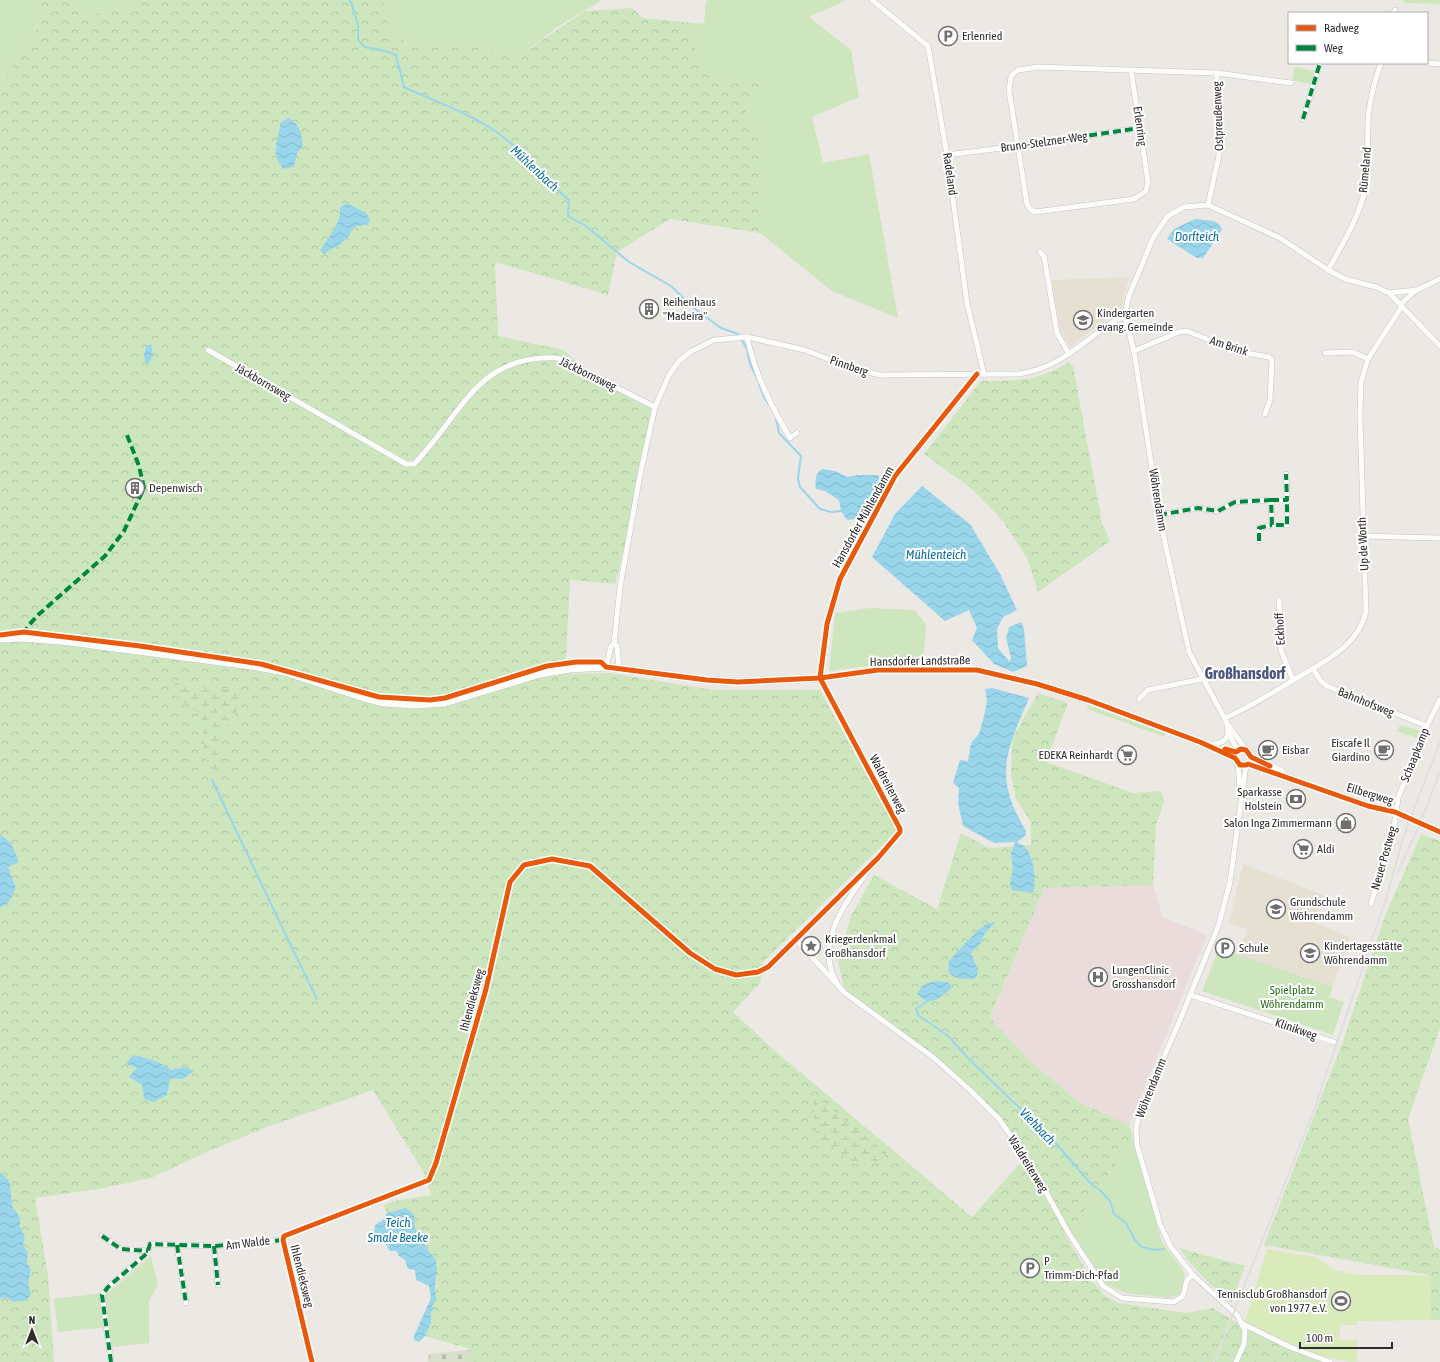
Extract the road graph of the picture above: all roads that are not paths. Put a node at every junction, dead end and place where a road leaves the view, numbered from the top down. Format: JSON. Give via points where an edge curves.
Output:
{"nodes":[{"id":1,"x":872,"y":0,"type":"edge"},
{"id":2,"x":1428,"y":63,"type":"edge"},
{"id":3,"x":1320,"y":64,"type":"edge"},
{"id":4,"x":1380,"y":64,"type":"edge"},
{"id":5,"x":1440,"y":64,"type":"edge"},
{"id":6,"x":1131,"y":70,"type":"junction"},
{"id":7,"x":1217,"y":73,"type":"junction"},
{"id":8,"x":1291,"y":83,"type":"dead end"},
{"id":9,"x":1303,"y":120,"type":"dead end"},
{"id":10,"x":1140,"y":128,"type":"junction"},
{"id":11,"x":1018,"y":146,"type":"junction"},
{"id":12,"x":947,"y":155,"type":"junction"},
{"id":13,"x":1208,"y":206,"type":"junction"},
{"id":14,"x":1040,"y":252,"type":"dead end"},
{"id":15,"x":1328,"y":270,"type":"junction"},
{"id":16,"x":1440,"y":279,"type":"edge"},
{"id":17,"x":1417,"y":290,"type":"junction"},
{"id":18,"x":1389,"y":293,"type":"junction"},
{"id":19,"x":1402,"y":305,"type":"junction"},
{"id":20,"x":1125,"y":317,"type":"junction"},
{"id":21,"x":747,"y":337,"type":"junction"},
{"id":22,"x":1440,"y":346,"type":"edge"},
{"id":23,"x":208,"y":350,"type":"dead end"},
{"id":24,"x":1134,"y":351,"type":"junction"},
{"id":25,"x":1325,"y":352,"type":"dead end"},
{"id":26,"x":1070,"y":354,"type":"junction"},
{"id":27,"x":1368,"y":359,"type":"junction"},
{"id":28,"x":977,"y":374,"type":"junction"},
{"id":29,"x":984,"y":374,"type":"junction"},
{"id":30,"x":655,"y":407,"type":"junction"},
{"id":31,"x":1265,"y":414,"type":"dead end"},
{"id":32,"x":797,"y":433,"type":"dead end"},
{"id":33,"x":1286,"y":474,"type":"dead end"},
{"id":34,"x":1271,"y":500,"type":"junction"},
{"id":35,"x":1287,"y":500,"type":"junction"},
{"id":36,"x":1159,"y":515,"type":"junction"},
{"id":37,"x":1272,"y":525,"type":"junction"},
{"id":38,"x":1362,"y":536,"type":"junction"},
{"id":39,"x":1440,"y":538,"type":"edge"},
{"id":40,"x":1259,"y":541,"type":"dead end"},
{"id":41,"x":1279,"y":600,"type":"dead end"},
{"id":42,"x":0,"y":639,"type":"edge"},
{"id":43,"x":614,"y":644,"type":"junction"},
{"id":44,"x":606,"y":667,"type":"junction"},
{"id":45,"x":619,"y":668,"type":"junction"},
{"id":46,"x":1313,"y":669,"type":"junction"},
{"id":47,"x":820,"y":678,"type":"junction"},
{"id":48,"x":1202,"y":679,"type":"junction"},
{"id":49,"x":1292,"y":680,"type":"junction"},
{"id":50,"x":1139,"y":699,"type":"dead end"},
{"id":51,"x":1440,"y":699,"type":"edge"},
{"id":52,"x":1226,"y":721,"type":"junction"},
{"id":53,"x":1427,"y":726,"type":"junction"},
{"id":54,"x":1228,"y":732,"type":"junction"},
{"id":55,"x":1200,"y":742,"type":"junction"},
{"id":56,"x":1213,"y":744,"type":"junction"},
{"id":57,"x":1246,"y":750,"type":"junction"},
{"id":58,"x":1251,"y":757,"type":"junction"},
{"id":59,"x":1240,"y":759,"type":"junction"},
{"id":60,"x":1292,"y":778,"type":"junction"},
{"id":61,"x":1395,"y":812,"type":"junction"},
{"id":62,"x":1440,"y":832,"type":"edge"},
{"id":63,"x":878,"y":858,"type":"junction"},
{"id":64,"x":1371,"y":904,"type":"dead end"},
{"id":65,"x":796,"y":940,"type":"junction"},
{"id":66,"x":845,"y":993,"type":"junction"},
{"id":67,"x":1191,"y":995,"type":"junction"},
{"id":68,"x":1334,"y":1042,"type":"dead end"},
{"id":69,"x":102,"y":1236,"type":"dead end"},
{"id":70,"x":283,"y":1240,"type":"junction"},
{"id":71,"x":177,"y":1245,"type":"junction"},
{"id":72,"x":214,"y":1246,"type":"junction"},
{"id":73,"x":148,"y":1251,"type":"junction"},
{"id":74,"x":1193,"y":1275,"type":"junction"},
{"id":75,"x":218,"y":1285,"type":"dead end"},
{"id":76,"x":186,"y":1303,"type":"dead end"},
{"id":77,"x":1241,"y":1323,"type":"junction"},
{"id":78,"x":111,"y":1362,"type":"edge"},
{"id":79,"x":312,"y":1362,"type":"edge"},
{"id":80,"x":1236,"y":1362,"type":"edge"},
{"id":81,"x":1330,"y":1362,"type":"edge"}],
"edges":[{"from":1,"to":12,"type":"street","name":"Radeland","via":[[928,46]]},
{"from":2,"to":5,"type":"street"},
{"from":3,"to":9,"type":"street"},
{"from":4,"to":15,"type":"street","name":"Rümeland","via":[[1368,124],[1366,183],[1363,195],[1354,221]]},
{"from":6,"to":7,"type":"street","name":"Ostpreußenweg"},
{"from":6,"to":10,"type":"street","name":"Erlenring"},
{"from":6,"to":11,"type":"street","name":"Erlenring","via":[[1038,67],[1014,72],[1009,83]]},
{"from":7,"to":8,"type":"street","name":"Ostpreußenweg"},
{"from":7,"to":13,"type":"street","name":"Ostpreußenweg","via":[[1220,155]]},
{"from":10,"to":11,"type":"street","name":"Bruno-Stelzner-Weg"},
{"from":10,"to":11,"type":"street","name":"Erlenring","via":[[1148,187],[1141,196],[1134,199],[1035,212],[1027,204]]},
{"from":11,"to":12,"type":"street","name":"Bruno-Stelzner-Weg"},
{"from":12,"to":29,"type":"street","name":"Radeland","via":[[967,303]]},
{"from":13,"to":15,"type":"street","via":[[1280,238]]},
{"from":13,"to":20,"type":"street","via":[[1184,207],[1168,216],[1161,224],[1128,298]]},
{"from":14,"to":26,"type":"street","via":[[1044,256],[1056,333]]},
{"from":15,"to":18,"type":"street","via":[[1345,279]]},
{"from":16,"to":17,"type":"street"},
{"from":17,"to":18,"type":"street"},
{"from":17,"to":19,"type":"street","name":"Up de Worth"},
{"from":18,"to":19,"type":"street"},
{"from":19,"to":22,"type":"street"},
{"from":19,"to":27,"type":"street","name":"Up de Worth"},
{"from":20,"to":24,"type":"street","name":"Wöhrendamm"},
{"from":20,"to":26,"type":"street","via":[[1114,321]]},
{"from":21,"to":28,"type":"street","name":"Pinnberg","via":[[805,350],[852,368],[880,375]]},
{"from":21,"to":30,"type":"street","name":"Pinnberg","via":[[714,340],[690,352],[678,362],[669,376]]},
{"from":21,"to":32,"type":"street","via":[[752,361],[772,407],[790,438]]},
{"from":23,"to":30,"type":"street","name":"Jäckbornsweg","via":[[406,464],[414,464],[427,451],[462,401],[494,373],[511,365],[543,357],[558,358]]},
{"from":24,"to":31,"type":"street","name":"Am Brink","via":[[1187,331],[1239,352],[1269,357],[1272,360],[1270,400]]},
{"from":24,"to":36,"type":"street","name":"Wöhrendamm"},
{"from":25,"to":27,"type":"street","via":[[1353,352]]},
{"from":26,"to":29,"type":"street","via":[[1038,371]]},
{"from":27,"to":38,"type":"street","name":"Up de Worth","via":[[1362,382],[1360,416]]},
{"from":28,"to":29,"type":"street"},
{"from":28,"to":47,"type":"street","name":"Hansdorfer Mühlendamm","via":[[895,476],[854,552],[834,596],[827,624]]},
{"from":30,"to":43,"type":"street","via":[[620,586]]},
{"from":33,"to":35,"type":"street"},
{"from":34,"to":35,"type":"street"},
{"from":34,"to":36,"type":"street","via":[[1235,502],[1218,511],[1198,508]]},
{"from":34,"to":37,"type":"street"},
{"from":35,"to":37,"type":"street","via":[[1287,525]]},
{"from":36,"to":48,"type":"street","name":"Wöhrendamm","via":[[1186,639]]},
{"from":37,"to":40,"type":"street","via":[[1259,528]]},
{"from":38,"to":39,"type":"street"},
{"from":38,"to":46,"type":"street","name":"Up de Worth","via":[[1366,611],[1362,625],[1345,646]]},
{"from":41,"to":49,"type":"street","name":"Eckhoff","via":[[1281,650]]},
{"from":42,"to":44,"type":"main road","name":"Hansdorfer Landstraße","via":[[70,642],[258,667],[284,672],[370,700],[414,705],[445,703],[540,674]]},
{"from":43,"to":44,"type":"street","via":[[611,646]]},
{"from":43,"to":45,"type":"street","via":[[617,646]]},
{"from":44,"to":45,"type":"main road","name":"Hansdorfer Landstraße"},
{"from":45,"to":47,"type":"main road","name":"Hansdorfer Landstraße","via":[[738,682]]},
{"from":46,"to":49,"type":"street","name":"Up de Worth"},
{"from":46,"to":53,"type":"street","name":"Bahnhofsweg","via":[[1327,686]]},
{"from":47,"to":55,"type":"main road","name":"Hansdorfer Landstraße","via":[[878,670],[977,670],[1062,692]]},
{"from":47,"to":63,"type":"street","name":"Waldreiterweg","via":[[900,829]]},
{"from":48,"to":50,"type":"street","via":[[1148,690]]},
{"from":48,"to":52,"type":"street","name":"Wöhrendamm"},
{"from":49,"to":52,"type":"street","name":"Up de Worth"},
{"from":51,"to":53,"type":"street","name":"Schaapkamp"},
{"from":52,"to":54,"type":"street","name":"Wöhrendamm"},
{"from":52,"to":57,"type":"street","name":"Wöhrendamm"},
{"from":53,"to":61,"type":"street","name":"Schaapkamp","via":[[1398,798]]},
{"from":54,"to":56,"type":"street","via":[[1223,742]]},
{"from":54,"to":59,"type":"street","name":"Wöhrendamm"},
{"from":55,"to":56,"type":"main road","name":"Hansdorfer Landstraße"},
{"from":55,"to":59,"type":"main road","name":"Hansdorfer Landstraße"},
{"from":56,"to":59,"type":"main road","name":"Hansdorfer Landstraße"},
{"from":57,"to":58,"type":"main road","name":"Wöhrendamm"},
{"from":57,"to":59,"type":"main road"},
{"from":58,"to":59,"type":"main road","name":"Wöhrendamm"},
{"from":58,"to":60,"type":"main road","name":"Eilbergweg"},
{"from":59,"to":60,"type":"main road","name":"Eilbergweg"},
{"from":59,"to":67,"type":"street","name":"Wöhrendamm","via":[[1241,791],[1230,882],[1214,938]]},
{"from":60,"to":61,"type":"main road","name":"Eilbergweg","via":[[1368,806]]},
{"from":61,"to":62,"type":"main road","name":"Eilbergweg"},
{"from":61,"to":64,"type":"street","name":"Neuer Postweg","via":[[1394,828]]},
{"from":63,"to":65,"type":"street","name":"Waldreiterweg"},
{"from":63,"to":66,"type":"street","name":"Waldreiterweg","via":[[844,905],[829,945],[831,969]]},
{"from":65,"to":66,"type":"street","name":"Waldreiterweg"},
{"from":65,"to":70,"type":"street","name":"Ihlendieksweg","via":[[768,967],[758,972],[736,975],[715,969],[690,953],[590,866],[552,859],[524,865],[510,882],[486,989],[429,1180],[284,1236]]},
{"from":66,"to":74,"type":"street","name":"Waldreiterweg","via":[[934,1058],[999,1119],[1030,1163],[1068,1232],[1103,1286],[1122,1298],[1174,1302],[1183,1296],[1187,1280]]},
{"from":67,"to":68,"type":"street","name":"Klinikweg"},
{"from":67,"to":74,"type":"street","name":"Wöhrendamm","via":[[1139,1113],[1136,1129],[1137,1145],[1160,1224],[1171,1247]]},
{"from":69,"to":73,"type":"street","name":"Am Walde","via":[[121,1249]]},
{"from":70,"to":72,"type":"street","name":"Am Walde"},
{"from":70,"to":79,"type":"street","name":"Ihlendieksweg"},
{"from":71,"to":72,"type":"street","name":"Am Walde"},
{"from":71,"to":73,"type":"street","name":"Am Walde","via":[[150,1244]]},
{"from":71,"to":76,"type":"street"},
{"from":72,"to":75,"type":"street","name":"Am Walde"},
{"from":73,"to":78,"type":"street","name":"Am Walde","via":[[102,1295]]},
{"from":74,"to":77,"type":"street","name":"Wöhrendamm","via":[[1231,1308]]},
{"from":77,"to":80,"type":"street","name":"Wöhrendamm","via":[[1245,1331],[1244,1344]]},
{"from":77,"to":81,"type":"street","via":[[1290,1347]]}]}
